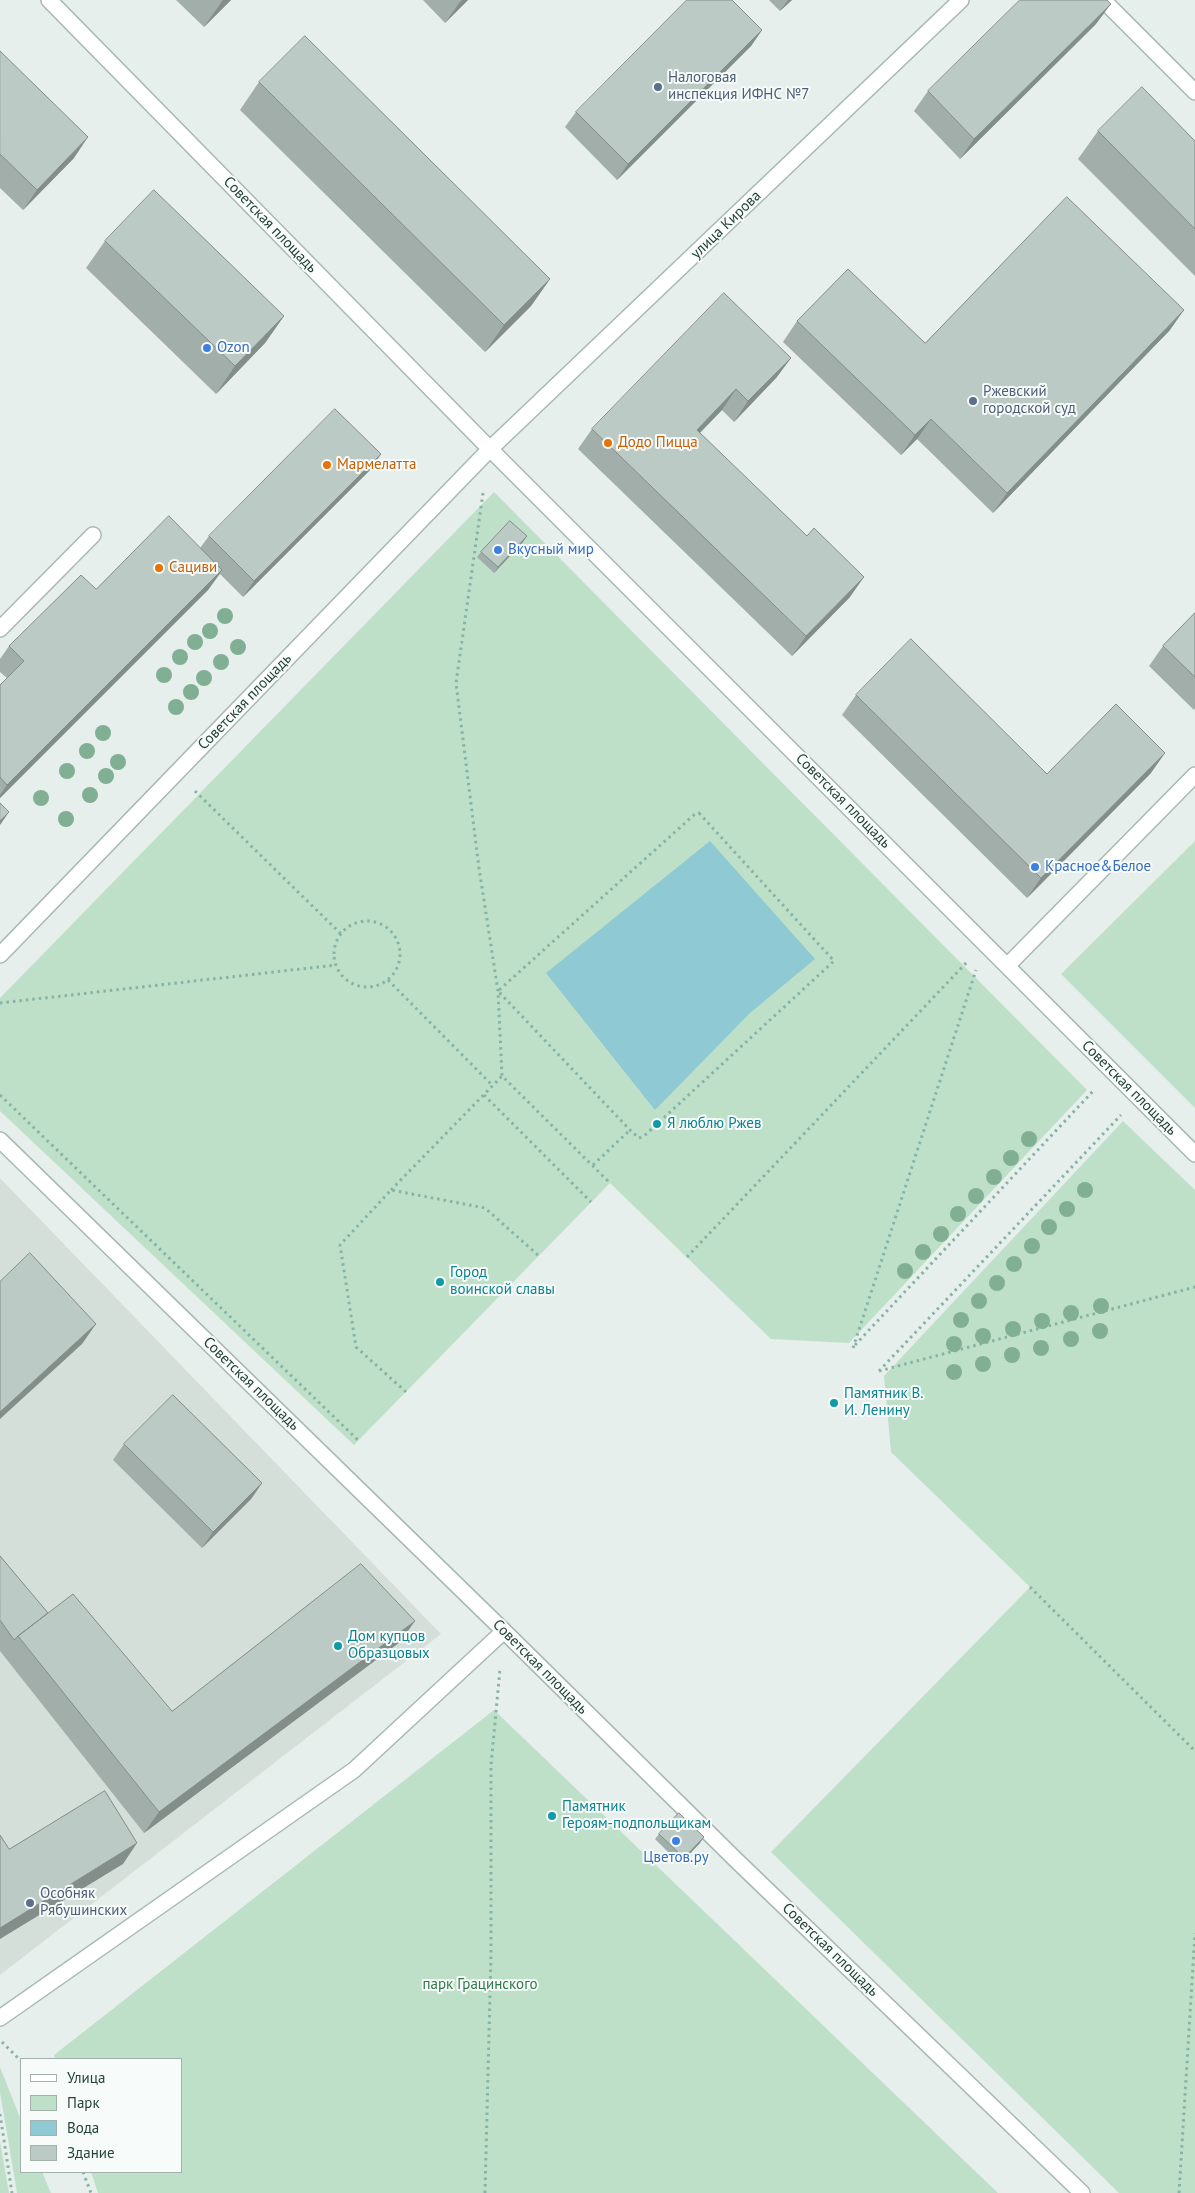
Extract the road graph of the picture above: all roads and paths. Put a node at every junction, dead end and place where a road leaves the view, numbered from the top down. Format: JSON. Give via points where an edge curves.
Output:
{"nodes":[{"id":1,"x":49,"y":0,"type":"edge"},
{"id":2,"x":961,"y":0,"type":"edge"},
{"id":3,"x":1103,"y":0,"type":"edge"},
{"id":4,"x":1195,"y":92,"type":"edge"},
{"id":5,"x":490,"y":449,"type":"junction"},
{"id":6,"x":93,"y":535,"type":"dead end"},
{"id":7,"x":0,"y":629,"type":"edge"},
{"id":8,"x":1195,"y":775,"type":"edge"},
{"id":9,"x":191,"y":787,"type":"dead end"},
{"id":10,"x":341,"y":934,"type":"junction"},
{"id":11,"x":984,"y":943,"type":"junction"},
{"id":12,"x":0,"y":955,"type":"edge"},
{"id":13,"x":336,"y":965,"type":"junction"},
{"id":14,"x":1008,"y":965,"type":"junction"},
{"id":15,"x":388,"y":980,"type":"junction"},
{"id":16,"x":498,"y":990,"type":"junction"},
{"id":17,"x":0,"y":1003,"type":"edge"},
{"id":18,"x":1112,"y":1071,"type":"junction"},
{"id":19,"x":502,"y":1076,"type":"junction"},
{"id":20,"x":493,"y":1086,"type":"junction"},
{"id":21,"x":484,"y":1095,"type":"junction"},
{"id":22,"x":0,"y":1096,"type":"edge"},
{"id":23,"x":1138,"y":1097,"type":"junction"},
{"id":24,"x":630,"y":1130,"type":"junction"},
{"id":25,"x":0,"y":1140,"type":"edge"},
{"id":26,"x":1195,"y":1154,"type":"edge"},
{"id":27,"x":593,"y":1165,"type":"junction"},
{"id":28,"x":610,"y":1183,"type":"dead end"},
{"id":29,"x":391,"y":1190,"type":"junction"},
{"id":30,"x":591,"y":1202,"type":"dead end"},
{"id":31,"x":538,"y":1256,"type":"dead end"},
{"id":32,"x":687,"y":1257,"type":"dead end"},
{"id":33,"x":1195,"y":1287,"type":"edge"},
{"id":34,"x":406,"y":1392,"type":"dead end"},
{"id":35,"x":359,"y":1441,"type":"dead end"},
{"id":36,"x":1030,"y":1587,"type":"dead end"},
{"id":37,"x":504,"y":1631,"type":"junction"},
{"id":38,"x":1195,"y":1751,"type":"edge"},
{"id":39,"x":1195,"y":1933,"type":"edge"},
{"id":40,"x":0,"y":2018,"type":"edge"},
{"id":41,"x":0,"y":2040,"type":"edge"},
{"id":42,"x":20,"y":2060,"type":"edge"},
{"id":43,"x":0,"y":2114,"type":"edge"},
{"id":44,"x":83,"y":2173,"type":"edge"},
{"id":45,"x":12,"y":2193,"type":"edge"},
{"id":46,"x":91,"y":2193,"type":"edge"},
{"id":47,"x":485,"y":2193,"type":"edge"},
{"id":48,"x":1082,"y":2193,"type":"edge"},
{"id":49,"x":1179,"y":2193,"type":"edge"}],
"edges":[{"from":1,"to":5,"type":"street","name":"Советская площадь"},
{"from":2,"to":5,"type":"street","name":"улица Кирова"},
{"from":3,"to":4,"type":"street"},
{"from":5,"to":11,"type":"street","name":"Советская площадь"},
{"from":5,"to":12,"type":"street","name":"Советская площадь"},
{"from":5,"to":16,"type":"path","via":[[456,683]]},
{"from":6,"to":7,"type":"street"},
{"from":8,"to":14,"type":"street"},
{"from":9,"to":10,"type":"path"},
{"from":10,"to":13,"type":"path","via":[[334,955]]},
{"from":10,"to":15,"type":"path","via":[[354,924],[370,921],[390,930],[400,950],[397,967]]},
{"from":11,"to":14,"type":"street","name":"Советская площадь"},
{"from":11,"to":18,"type":"path","via":[[853,1348]]},
{"from":11,"to":32,"type":"path"},
{"from":13,"to":15,"type":"path","via":[[341,974],[358,986],[379,985]]},
{"from":13,"to":17,"type":"path"},
{"from":14,"to":18,"type":"street","name":"Советская площадь"},
{"from":15,"to":20,"type":"path"},
{"from":16,"to":19,"type":"path"},
{"from":16,"to":24,"type":"path"},
{"from":16,"to":24,"type":"path","via":[[695,814],[703,816],[834,961],[644,1136],[639,1138]]},
{"from":18,"to":23,"type":"street","name":"Советская площадь"},
{"from":19,"to":20,"type":"path"},
{"from":19,"to":27,"type":"path"},
{"from":20,"to":21,"type":"path"},
{"from":21,"to":29,"type":"path"},
{"from":21,"to":30,"type":"path"},
{"from":22,"to":35,"type":"path"},
{"from":23,"to":26,"type":"street","name":"Советская площадь"},
{"from":23,"to":33,"type":"path","via":[[879,1371]]},
{"from":24,"to":27,"type":"path"},
{"from":25,"to":37,"type":"street","name":"Советская площадь"},
{"from":27,"to":28,"type":"path"},
{"from":29,"to":31,"type":"path","via":[[485,1208]]},
{"from":29,"to":34,"type":"path","via":[[340,1245],[356,1347]]},
{"from":36,"to":38,"type":"path"},
{"from":37,"to":40,"type":"street","via":[[354,1770]]},
{"from":37,"to":47,"type":"path","via":[[491,1765],[491,1956]]},
{"from":37,"to":48,"type":"street","name":"Советская площадь"},
{"from":39,"to":49,"type":"path"},
{"from":41,"to":42,"type":"path"},
{"from":43,"to":45,"type":"path"},
{"from":44,"to":46,"type":"path"}]}
